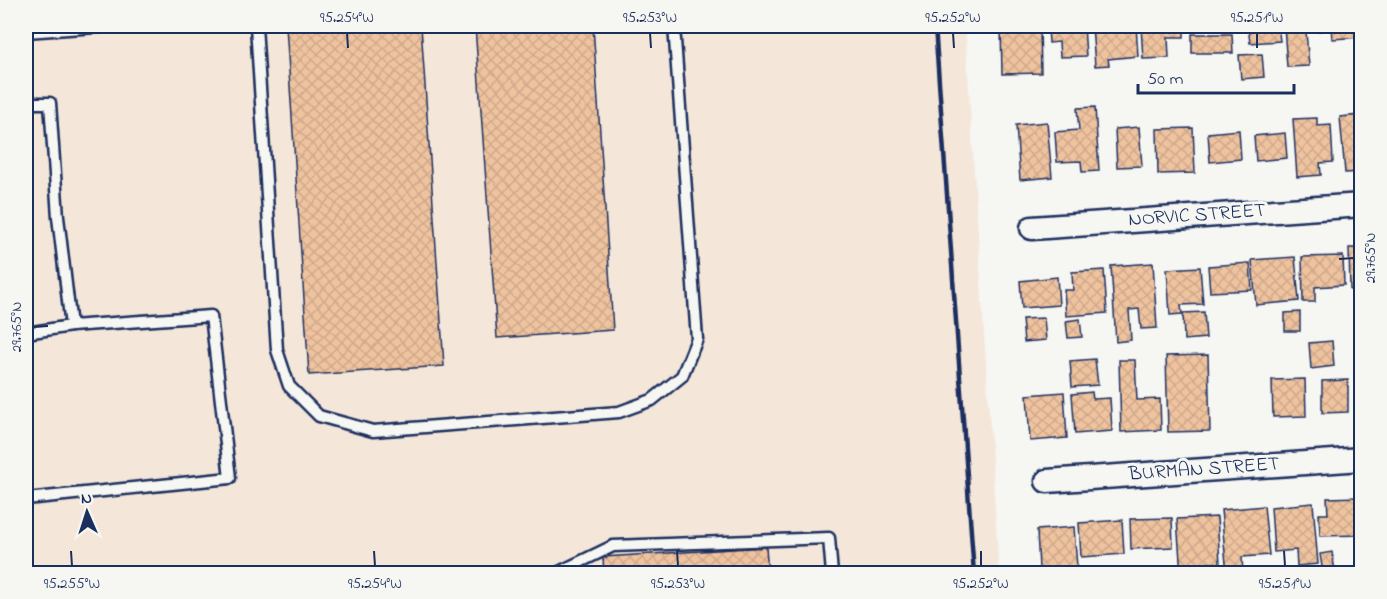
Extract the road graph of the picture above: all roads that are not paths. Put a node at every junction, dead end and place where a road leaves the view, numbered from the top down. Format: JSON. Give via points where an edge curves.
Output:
{"nodes":[{"id":1,"x":110,"y":26,"type":"edge"},
{"id":2,"x":256,"y":26,"type":"edge"},
{"id":3,"x":674,"y":26,"type":"edge"},
{"id":4,"x":26,"y":32,"type":"edge"},
{"id":5,"x":26,"y":103,"type":"edge"},
{"id":6,"x":1362,"y":205,"type":"edge"},
{"id":7,"x":1032,"y":228,"type":"dead end"},
{"id":8,"x":71,"y":326,"type":"junction"},
{"id":9,"x":26,"y":333,"type":"edge"},
{"id":10,"x":1362,"y":459,"type":"edge"},
{"id":11,"x":1047,"y":481,"type":"dead end"},
{"id":12,"x":26,"y":500,"type":"edge"},
{"id":13,"x":555,"y":573,"type":"edge"},
{"id":14,"x":832,"y":573,"type":"edge"}],
"edges":[{"from":1,"to":4,"type":"lane"},
{"from":2,"to":3,"type":"lane","via":[[277,350],[289,386],[319,416],[374,431],[619,412],[652,400],[682,376],[697,339]]},
{"from":5,"to":8,"type":"lane","via":[[50,103]]},
{"from":6,"to":7,"type":"street","name":"NORVIC STREET"},
{"from":8,"to":9,"type":"lane"},
{"from":8,"to":12,"type":"lane","via":[[211,316],[230,478]]},
{"from":10,"to":11,"type":"street","name":"BURMAN STREET"},
{"from":13,"to":14,"type":"lane","via":[[613,546],[829,538]]}]}
